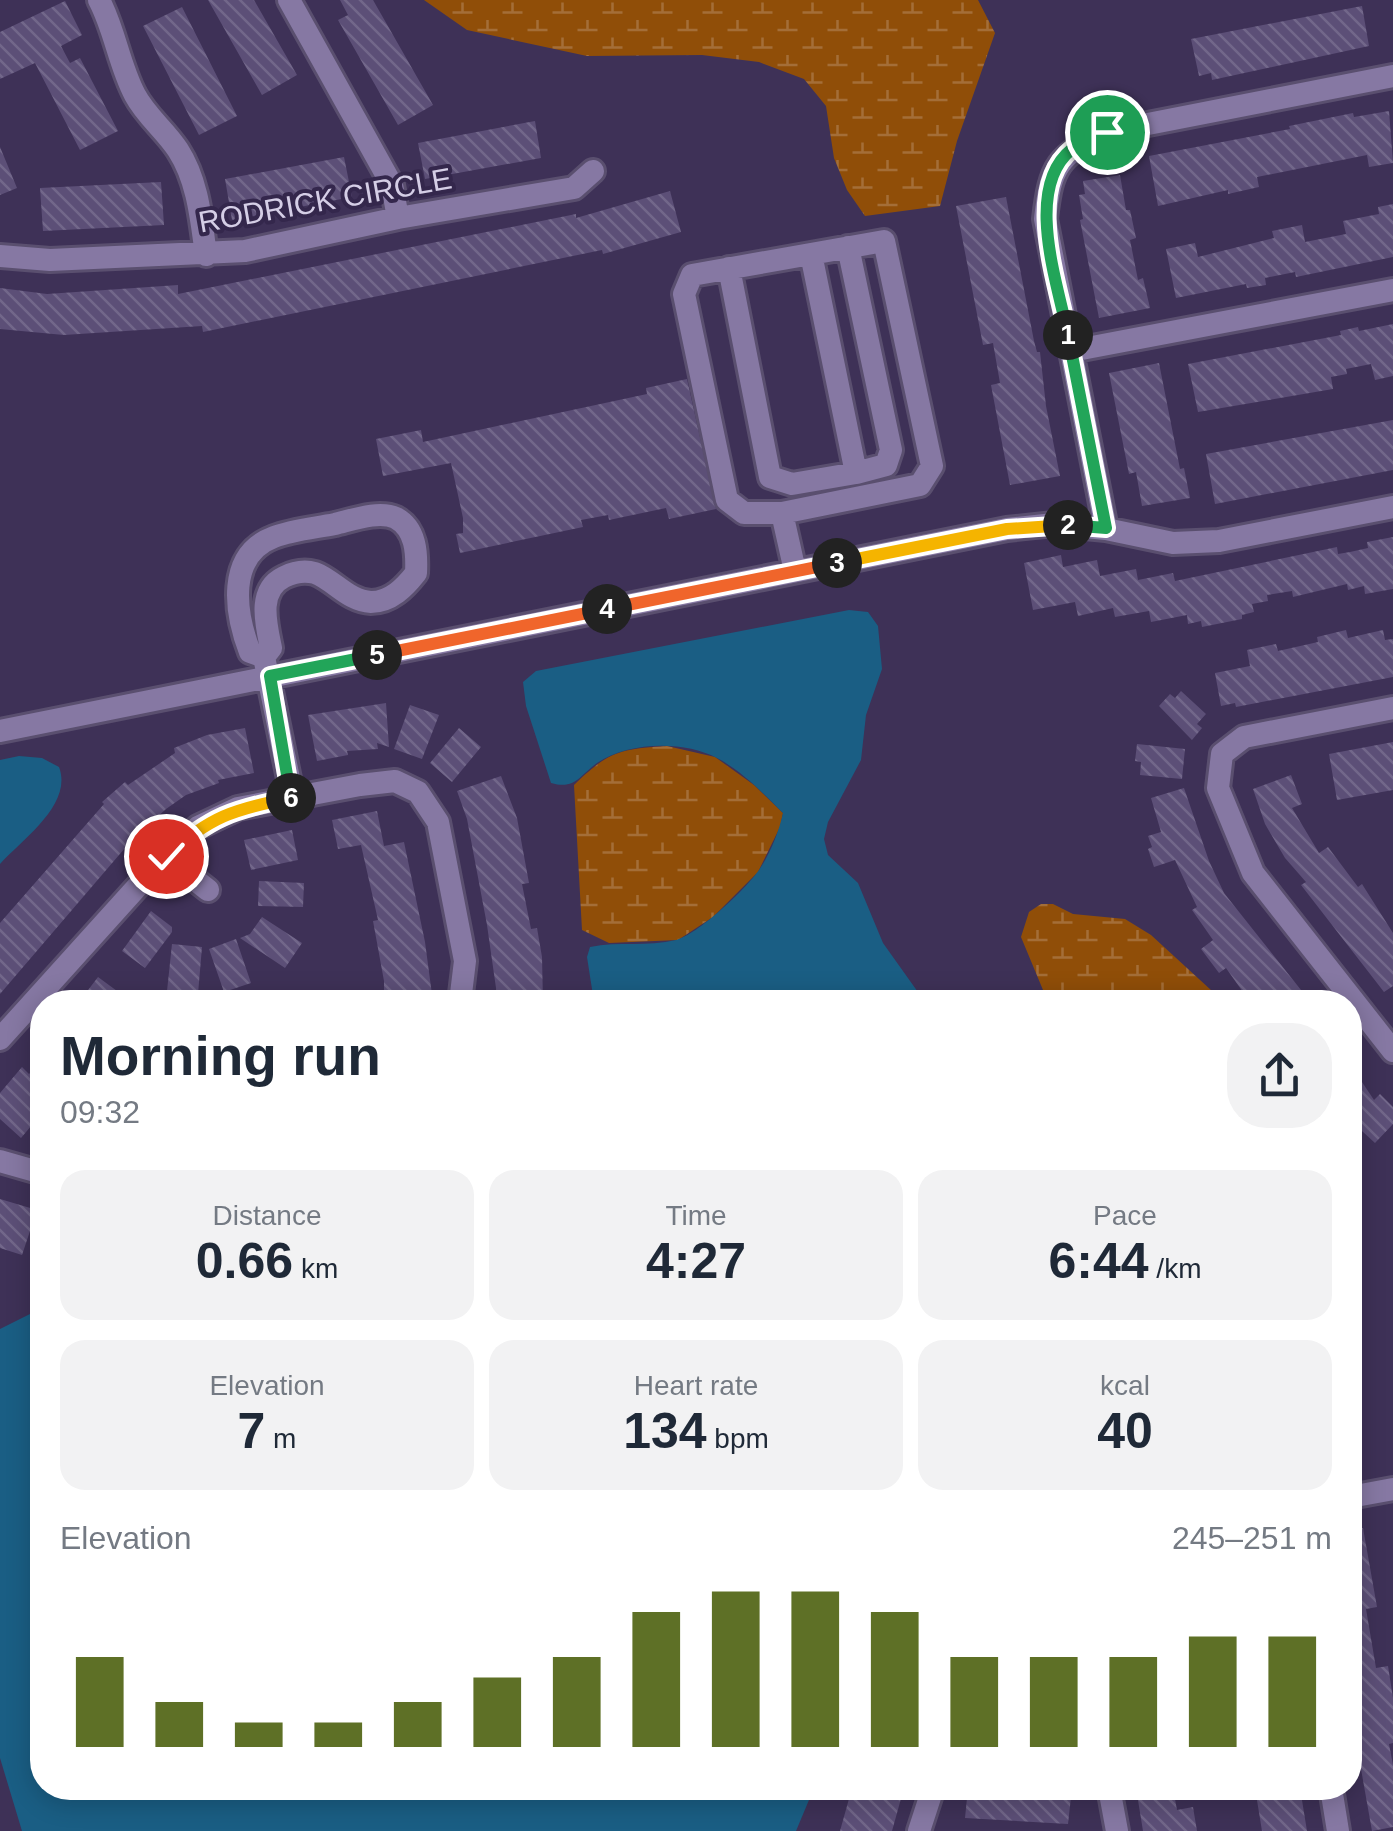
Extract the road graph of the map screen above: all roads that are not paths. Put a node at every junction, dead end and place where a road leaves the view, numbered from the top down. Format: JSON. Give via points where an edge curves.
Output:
{"nodes":[{"id":1,"x":99,"y":0,"type":"edge"},
{"id":2,"x":290,"y":0,"type":"edge"},
{"id":3,"x":1393,"y":76,"type":"edge"},
{"id":4,"x":592,"y":170,"type":"dead end"},
{"id":5,"x":398,"y":218,"type":"junction"},
{"id":6,"x":848,"y":247,"type":"junction"},
{"id":7,"x":810,"y":254,"type":"junction"},
{"id":8,"x":206,"y":255,"type":"junction"},
{"id":9,"x":0,"y":256,"type":"edge"},
{"id":10,"x":729,"y":268,"type":"junction"},
{"id":11,"x":1393,"y":290,"type":"edge"},
{"id":12,"x":1071,"y":351,"type":"junction"},
{"id":13,"x":856,"y":473,"type":"junction"},
{"id":14,"x":1393,"y":507,"type":"edge"},
{"id":15,"x":782,"y":513,"type":"junction"},
{"id":16,"x":1106,"y":528,"type":"junction"},
{"id":17,"x":795,"y":571,"type":"junction"},
{"id":18,"x":267,"y":666,"type":"junction"},
{"id":19,"x":1393,"y":708,"type":"edge"},
{"id":20,"x":0,"y":732,"type":"edge"},
{"id":21,"x":293,"y":798,"type":"junction"},
{"id":22,"x":166,"y":856,"type":"junction"},
{"id":23,"x":208,"y":890,"type":"dead end"},
{"id":24,"x":44,"y":990,"type":"edge"},
{"id":25,"x":461,"y":990,"type":"edge"},
{"id":26,"x":1345,"y":990,"type":"edge"},
{"id":27,"x":30,"y":1006,"type":"edge"},
{"id":28,"x":1362,"y":1012,"type":"edge"},
{"id":29,"x":0,"y":1039,"type":"edge"},
{"id":30,"x":1393,"y":1052,"type":"edge"},
{"id":31,"x":0,"y":1161,"type":"edge"},
{"id":32,"x":30,"y":1169,"type":"edge"},
{"id":33,"x":1393,"y":1489,"type":"edge"},
{"id":34,"x":1362,"y":1495,"type":"edge"},
{"id":35,"x":929,"y":1800,"type":"edge"},
{"id":36,"x":1111,"y":1800,"type":"edge"},
{"id":37,"x":1333,"y":1800,"type":"edge"},
{"id":38,"x":919,"y":1831,"type":"edge"},
{"id":39,"x":1117,"y":1831,"type":"edge"},
{"id":40,"x":1338,"y":1831,"type":"edge"}],
"edges":[{"from":1,"to":8,"type":"street","via":[[137,99],[188,169]]},
{"from":2,"to":5,"type":"street","via":[[392,185]]},
{"from":3,"to":12,"type":"street","via":[[1107,132],[1070,150],[1049,180],[1045,220]]},
{"from":4,"to":5,"type":"street","name":"RODRICK CIRCLE","via":[[574,188]]},
{"from":5,"to":8,"type":"street","name":"RODRICK CIRCLE"},
{"from":6,"to":7,"type":"street"},
{"from":6,"to":13,"type":"street","via":[[891,450],[886,465]]},
{"from":6,"to":15,"type":"street","via":[[884,241],[932,466],[920,485]]},
{"from":7,"to":10,"type":"street"},
{"from":7,"to":13,"type":"street"},
{"from":8,"to":9,"type":"street","name":"RODRICK CIRCLE"},
{"from":10,"to":13,"type":"street","via":[[770,478],[792,484]]},
{"from":10,"to":15,"type":"street","via":[[692,275],[684,294],[727,500],[744,513]]},
{"from":11,"to":12,"type":"street"},
{"from":12,"to":16,"type":"street"},
{"from":14,"to":16,"type":"street","via":[[1219,540],[1173,543]]},
{"from":15,"to":17,"type":"street"},
{"from":16,"to":17,"type":"street","via":[[1007,529]]},
{"from":17,"to":18,"type":"street"},
{"from":18,"to":18,"type":"street","via":[[265,616],[275,582],[304,570],[368,602],[396,594],[416,573],[417,554],[404,524],[369,517],[274,536],[257,546],[241,566],[238,608],[250,652]]},
{"from":18,"to":20,"type":"street"},
{"from":18,"to":21,"type":"street"},
{"from":19,"to":26,"type":"street","via":[[1244,736],[1222,754],[1218,788],[1253,872]]},
{"from":21,"to":22,"type":"street","via":[[238,808],[198,828]]},
{"from":21,"to":25,"type":"street","via":[[395,781],[418,792],[438,822],[465,961]]},
{"from":22,"to":23,"type":"street"},
{"from":22,"to":24,"type":"street"},
{"from":27,"to":29,"type":"street"},
{"from":28,"to":30,"type":"street"},
{"from":31,"to":32,"type":"street"},
{"from":33,"to":34,"type":"street"},
{"from":35,"to":38,"type":"street"},
{"from":36,"to":39,"type":"street"},
{"from":37,"to":40,"type":"street"}]}
